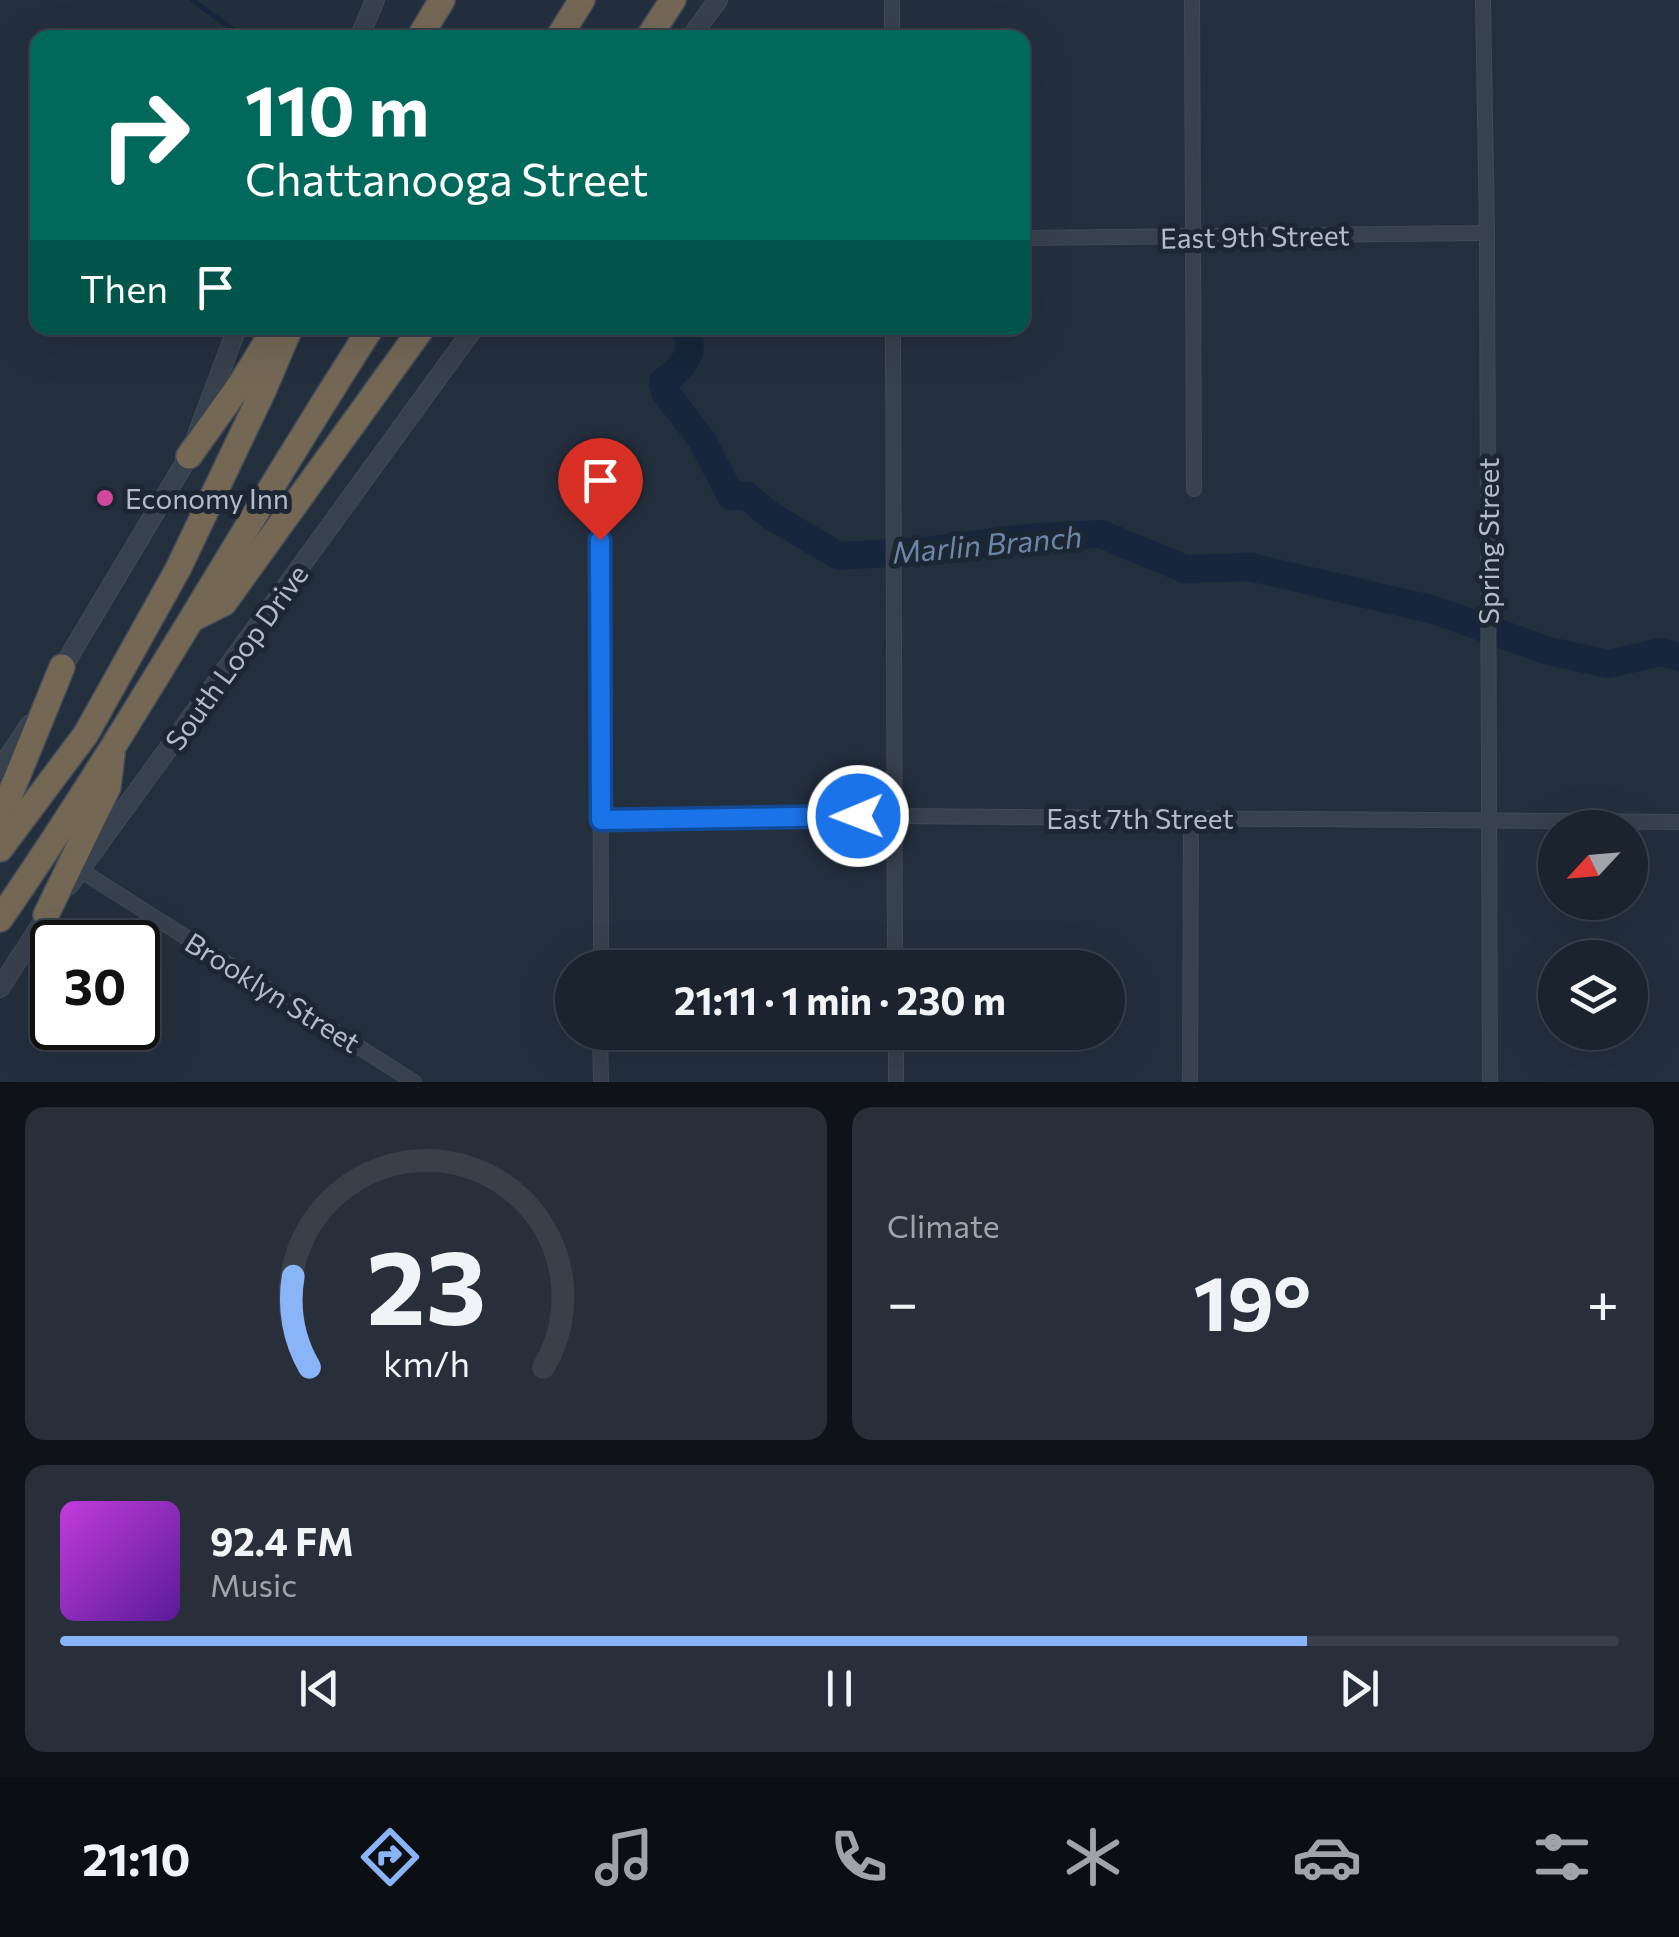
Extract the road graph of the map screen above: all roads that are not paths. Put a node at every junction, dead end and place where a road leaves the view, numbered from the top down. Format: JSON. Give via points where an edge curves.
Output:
{"nodes":[{"id":1,"x":375,"y":0,"type":"edge"},
{"id":2,"x":421,"y":0,"type":"edge"},
{"id":3,"x":442,"y":0,"type":"edge"},
{"id":4,"x":582,"y":0,"type":"edge"},
{"id":5,"x":673,"y":0,"type":"edge"},
{"id":6,"x":718,"y":0,"type":"edge"},
{"id":7,"x":892,"y":0,"type":"edge"},
{"id":8,"x":1192,"y":0,"type":"edge"},
{"id":9,"x":1483,"y":0,"type":"edge"},
{"id":10,"x":362,"y":30,"type":"edge"},
{"id":11,"x":408,"y":30,"type":"edge"},
{"id":12,"x":424,"y":30,"type":"edge"},
{"id":13,"x":563,"y":30,"type":"edge"},
{"id":14,"x":653,"y":30,"type":"edge"},
{"id":15,"x":696,"y":30,"type":"edge"},
{"id":16,"x":892,"y":30,"type":"edge"},
{"id":17,"x":1487,"y":234,"type":"junction"},
{"id":18,"x":1193,"y":237,"type":"junction"},
{"id":19,"x":1030,"y":238,"type":"edge"},
{"id":20,"x":233,"y":335,"type":"edge"},
{"id":21,"x":271,"y":335,"type":"edge"},
{"id":22,"x":287,"y":335,"type":"edge"},
{"id":23,"x":366,"y":335,"type":"edge"},
{"id":24,"x":418,"y":335,"type":"edge"},
{"id":25,"x":469,"y":335,"type":"edge"},
{"id":26,"x":893,"y":335,"type":"edge"},
{"id":27,"x":189,"y":456,"type":"junction"},
{"id":28,"x":1194,"y":489,"type":"dead end"},
{"id":29,"x":600,"y":540,"type":"dead end"},
{"id":30,"x":192,"y":618,"type":"junction"},
{"id":31,"x":62,"y":667,"type":"junction"},
{"id":32,"x":114,"y":745,"type":"junction"},
{"id":33,"x":0,"y":769,"type":"edge"},
{"id":34,"x":894,"y":816,"type":"junction"},
{"id":35,"x":1191,"y":818,"type":"junction"},
{"id":36,"x":1490,"y":818,"type":"junction"},
{"id":37,"x":0,"y":819,"type":"edge"},
{"id":38,"x":601,"y":820,"type":"junction"},
{"id":39,"x":1679,"y":822,"type":"edge"},
{"id":40,"x":0,"y":849,"type":"edge"},
{"id":41,"x":80,"y":870,"type":"junction"},
{"id":42,"x":46,"y":915,"type":"junction"},
{"id":43,"x":0,"y":919,"type":"edge"},
{"id":44,"x":600,"y":950,"type":"edge"},
{"id":45,"x":895,"y":950,"type":"edge"},
{"id":46,"x":0,"y":988,"type":"edge"},
{"id":47,"x":600,"y":1050,"type":"edge"},
{"id":48,"x":896,"y":1050,"type":"edge"},
{"id":49,"x":414,"y":1082,"type":"edge"},
{"id":50,"x":601,"y":1082,"type":"edge"},
{"id":51,"x":896,"y":1082,"type":"edge"},
{"id":52,"x":1190,"y":1082,"type":"edge"},
{"id":53,"x":1490,"y":1082,"type":"edge"}],
"edges":[{"from":1,"to":10,"type":"street"},
{"from":2,"to":11,"type":"highway"},
{"from":3,"to":12,"type":"highway"},
{"from":4,"to":13,"type":"highway"},
{"from":5,"to":14,"type":"highway"},
{"from":6,"to":15,"type":"street"},
{"from":7,"to":16,"type":"street"},
{"from":8,"to":18,"type":"street"},
{"from":9,"to":17,"type":"street","name":"Spring Street"},
{"from":17,"to":18,"type":"street","name":"East 9th Street"},
{"from":17,"to":36,"type":"street","name":"Spring Street"},
{"from":18,"to":19,"type":"street","name":"East 9th Street"},
{"from":18,"to":28,"type":"street"},
{"from":20,"to":27,"type":"street"},
{"from":21,"to":27,"type":"highway"},
{"from":22,"to":40,"type":"highway","via":[[178,570],[86,734]]},
{"from":23,"to":30,"type":"highway"},
{"from":24,"to":30,"type":"highway","via":[[224,603]]},
{"from":25,"to":41,"type":"street","name":"South Loop Drive"},
{"from":26,"to":34,"type":"street"},
{"from":27,"to":31,"type":"street"},
{"from":29,"to":38,"type":"street"},
{"from":30,"to":32,"type":"highway"},
{"from":31,"to":33,"type":"street"},
{"from":31,"to":37,"type":"highway"},
{"from":32,"to":42,"type":"highway","via":[[108,787]]},
{"from":32,"to":43,"type":"highway"},
{"from":34,"to":35,"type":"street","name":"East 7th Street"},
{"from":34,"to":38,"type":"street","name":"East 7th Street"},
{"from":34,"to":45,"type":"street"},
{"from":35,"to":36,"type":"street","name":"East 7th Street"},
{"from":35,"to":52,"type":"street"},
{"from":36,"to":39,"type":"street","name":"East 7th Street"},
{"from":36,"to":53,"type":"street","name":"Spring Street"},
{"from":38,"to":44,"type":"street"},
{"from":41,"to":42,"type":"street","name":"South Loop Drive"},
{"from":41,"to":49,"type":"street","name":"Brooklyn Street"},
{"from":42,"to":46,"type":"street","name":"South Loop Drive"},
{"from":47,"to":50,"type":"street"},
{"from":48,"to":51,"type":"street"}]}
